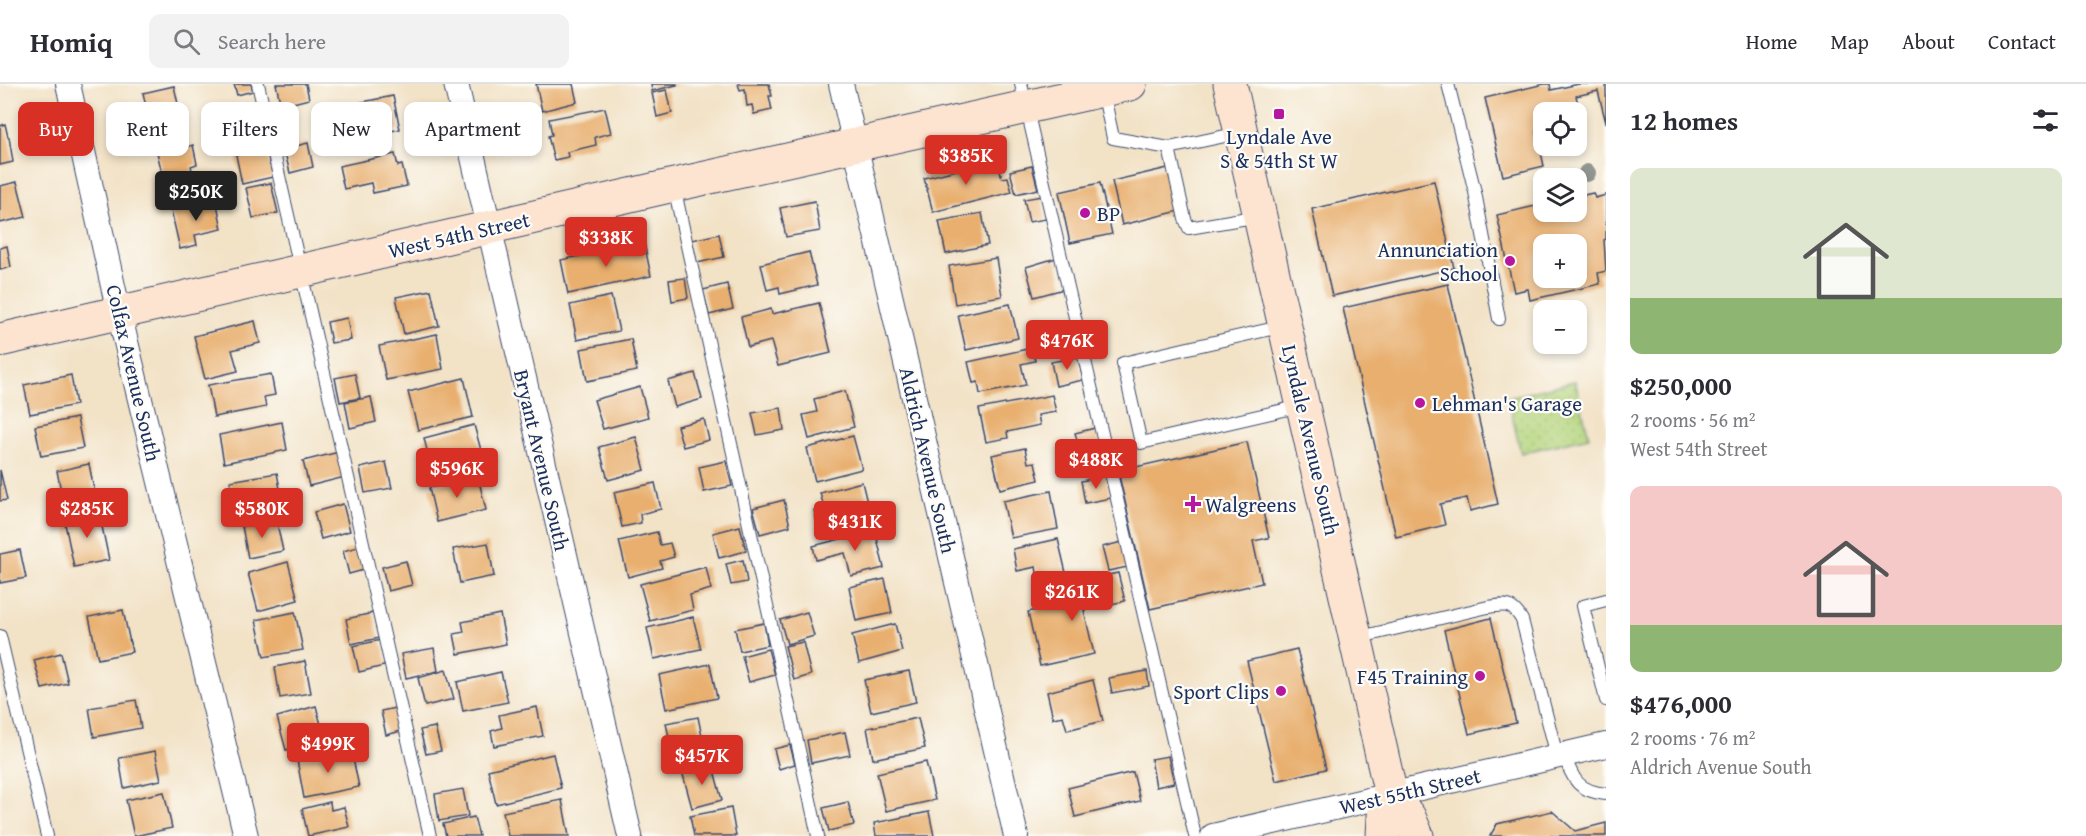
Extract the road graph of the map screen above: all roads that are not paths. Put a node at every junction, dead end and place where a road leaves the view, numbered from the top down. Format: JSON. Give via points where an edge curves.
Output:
{"nodes":[{"id":1,"x":68,"y":84,"type":"edge"},
{"id":2,"x":258,"y":84,"type":"edge"},
{"id":3,"x":456,"y":84,"type":"edge"},
{"id":4,"x":841,"y":84,"type":"edge"},
{"id":5,"x":1230,"y":84,"type":"edge"},
{"id":6,"x":1448,"y":84,"type":"edge"},
{"id":7,"x":1116,"y":87,"type":"edge"},
{"id":8,"x":1024,"y":95,"type":"edge"},
{"id":9,"x":1242,"y":132,"type":"junction"},
{"id":10,"x":855,"y":145,"type":"junction"},
{"id":11,"x":1169,"y":148,"type":"junction"},
{"id":12,"x":674,"y":185,"type":"junction"},
{"id":13,"x":1261,"y":216,"type":"junction"},
{"id":14,"x":488,"y":228,"type":"junction"},
{"id":15,"x":300,"y":272,"type":"junction"},
{"id":16,"x":119,"y":313,"type":"junction"},
{"id":17,"x":1499,"y":319,"type":"dead end"},
{"id":18,"x":1285,"y":326,"type":"junction"},
{"id":19,"x":0,"y":340,"type":"edge"},
{"id":20,"x":1303,"y":406,"type":"junction"},
{"id":21,"x":1606,"y":600,"type":"edge"},
{"id":22,"x":0,"y":636,"type":"edge"},
{"id":23,"x":1356,"y":638,"type":"junction"},
{"id":24,"x":1606,"y":700,"type":"edge"},
{"id":25,"x":1606,"y":745,"type":"edge"},
{"id":26,"x":1560,"y":755,"type":"junction"},
{"id":27,"x":1606,"y":794,"type":"edge"},
{"id":28,"x":1391,"y":795,"type":"junction"},
{"id":29,"x":47,"y":836,"type":"edge"},
{"id":30,"x":246,"y":836,"type":"edge"},
{"id":31,"x":430,"y":836,"type":"edge"},
{"id":32,"x":630,"y":836,"type":"edge"},
{"id":33,"x":818,"y":836,"type":"edge"},
{"id":34,"x":1016,"y":836,"type":"edge"},
{"id":35,"x":1195,"y":836,"type":"edge"},
{"id":36,"x":1215,"y":836,"type":"edge"},
{"id":37,"x":1383,"y":836,"type":"edge"},
{"id":38,"x":1417,"y":836,"type":"edge"}],
"edges":[{"from":1,"to":16,"type":"street","name":"Colfax Avenue South"},
{"from":2,"to":15,"type":"lane"},
{"from":3,"to":14,"type":"street","name":"Bryant Avenue South"},
{"from":4,"to":10,"type":"street","name":"Aldrich Avenue South"},
{"from":5,"to":9,"type":"street","name":"Lyndale Avenue South"},
{"from":6,"to":17,"type":"lane","via":[[1475,192]]},
{"from":7,"to":8,"type":"street","name":"West 54th Street"},
{"from":7,"to":11,"type":"lane","via":[[1113,138]]},
{"from":8,"to":10,"type":"street","name":"West 54th Street"},
{"from":8,"to":35,"type":"lane"},
{"from":9,"to":11,"type":"lane"},
{"from":9,"to":13,"type":"street","name":"Lyndale Avenue South"},
{"from":10,"to":12,"type":"street","name":"West 54th Street"},
{"from":10,"to":34,"type":"street","name":"Aldrich Avenue South"},
{"from":11,"to":13,"type":"lane","via":[[1189,228]]},
{"from":12,"to":14,"type":"street","name":"West 54th Street"},
{"from":12,"to":33,"type":"lane"},
{"from":13,"to":18,"type":"street","name":"Lyndale Avenue South"},
{"from":14,"to":15,"type":"street","name":"West 54th Street"},
{"from":14,"to":32,"type":"street","name":"Bryant Avenue South"},
{"from":15,"to":16,"type":"street","name":"West 54th Street"},
{"from":15,"to":31,"type":"lane"},
{"from":16,"to":19,"type":"street","name":"West 54th Street"},
{"from":16,"to":30,"type":"street","name":"Colfax Avenue South"},
{"from":18,"to":20,"type":"street","name":"Lyndale Avenue South"},
{"from":18,"to":20,"type":"lane","via":[[1123,363],[1130,397],[1141,442]]},
{"from":20,"to":23,"type":"street","name":"Lyndale Avenue South"},
{"from":21,"to":24,"type":"lane","via":[[1583,606]]},
{"from":22,"to":29,"type":"lane"},
{"from":23,"to":26,"type":"lane","via":[[1488,607],[1504,605],[1516,609]]},
{"from":23,"to":28,"type":"street","name":"Lyndale Avenue South"},
{"from":25,"to":26,"type":"street","name":"West 55th Street"},
{"from":26,"to":27,"type":"lane","via":[[1582,787]]},
{"from":26,"to":28,"type":"street","name":"West 55th Street"},
{"from":28,"to":36,"type":"street","name":"West 55th Street"},
{"from":28,"to":37,"type":"street","name":"Lyndale Avenue South"},
{"from":28,"to":38,"type":"street","name":"Lyndale Avenue South","via":[[1409,817]]}]}
